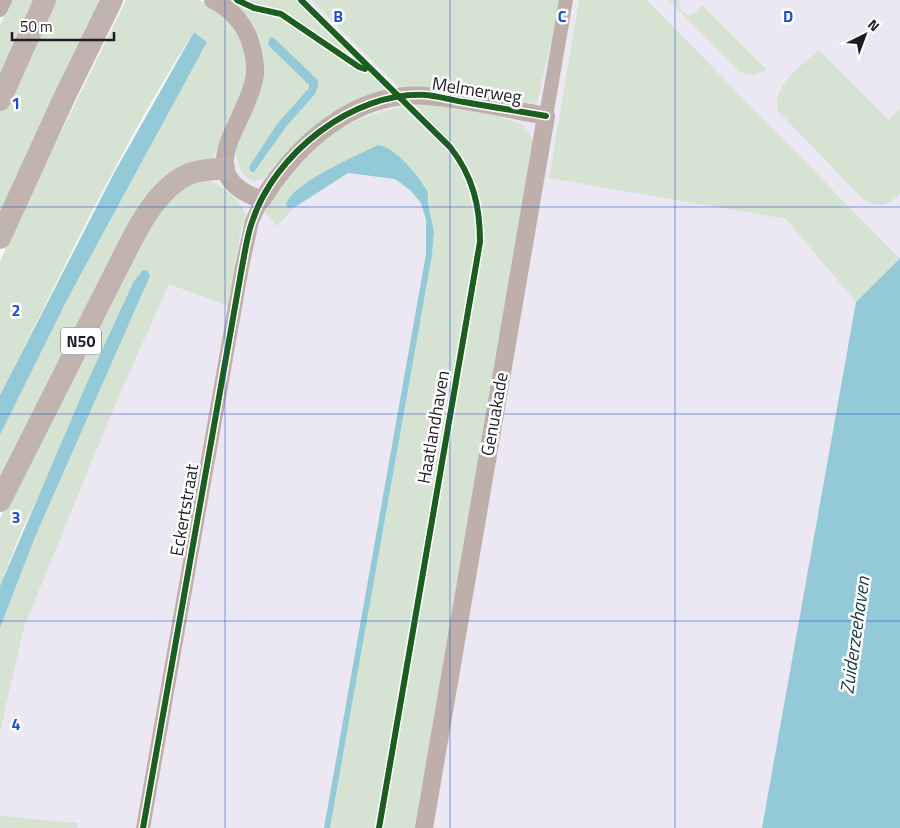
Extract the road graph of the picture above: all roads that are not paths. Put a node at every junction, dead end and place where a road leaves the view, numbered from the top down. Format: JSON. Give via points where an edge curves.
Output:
{"nodes":[{"id":1,"x":5,"y":0,"type":"edge"},
{"id":2,"x":45,"y":0,"type":"edge"},
{"id":3,"x":112,"y":0,"type":"edge"},
{"id":4,"x":215,"y":0,"type":"edge"},
{"id":5,"x":566,"y":0,"type":"edge"},
{"id":6,"x":0,"y":10,"type":"edge"},
{"id":7,"x":0,"y":100,"type":"edge"},
{"id":8,"x":546,"y":116,"type":"junction"},
{"id":9,"x":224,"y":168,"type":"junction"},
{"id":10,"x":262,"y":200,"type":"junction"},
{"id":11,"x":0,"y":238,"type":"edge"},
{"id":12,"x":0,"y":501,"type":"edge"},
{"id":13,"x":143,"y":828,"type":"edge"},
{"id":14,"x":424,"y":828,"type":"edge"}],
"edges":[{"from":1,"to":6,"type":"street"},
{"from":2,"to":7,"type":"highway"},
{"from":3,"to":11,"type":"highway"},
{"from":4,"to":9,"type":"street","via":[[241,24],[254,60],[252,86],[227,146]]},
{"from":5,"to":8,"type":"street","name":"Genuakade"},
{"from":8,"to":10,"type":"street","name":"Melmerweg","via":[[426,95],[376,102],[321,130],[283,167]]},
{"from":8,"to":14,"type":"street","name":"Genuakade"},
{"from":9,"to":10,"type":"street","via":[[235,187]]},
{"from":9,"to":12,"type":"highway","number":"N50","via":[[200,171],[180,179],[146,215]]},
{"from":10,"to":13,"type":"street","name":"Eckertstraat","via":[[252,221],[242,267]]}]}
